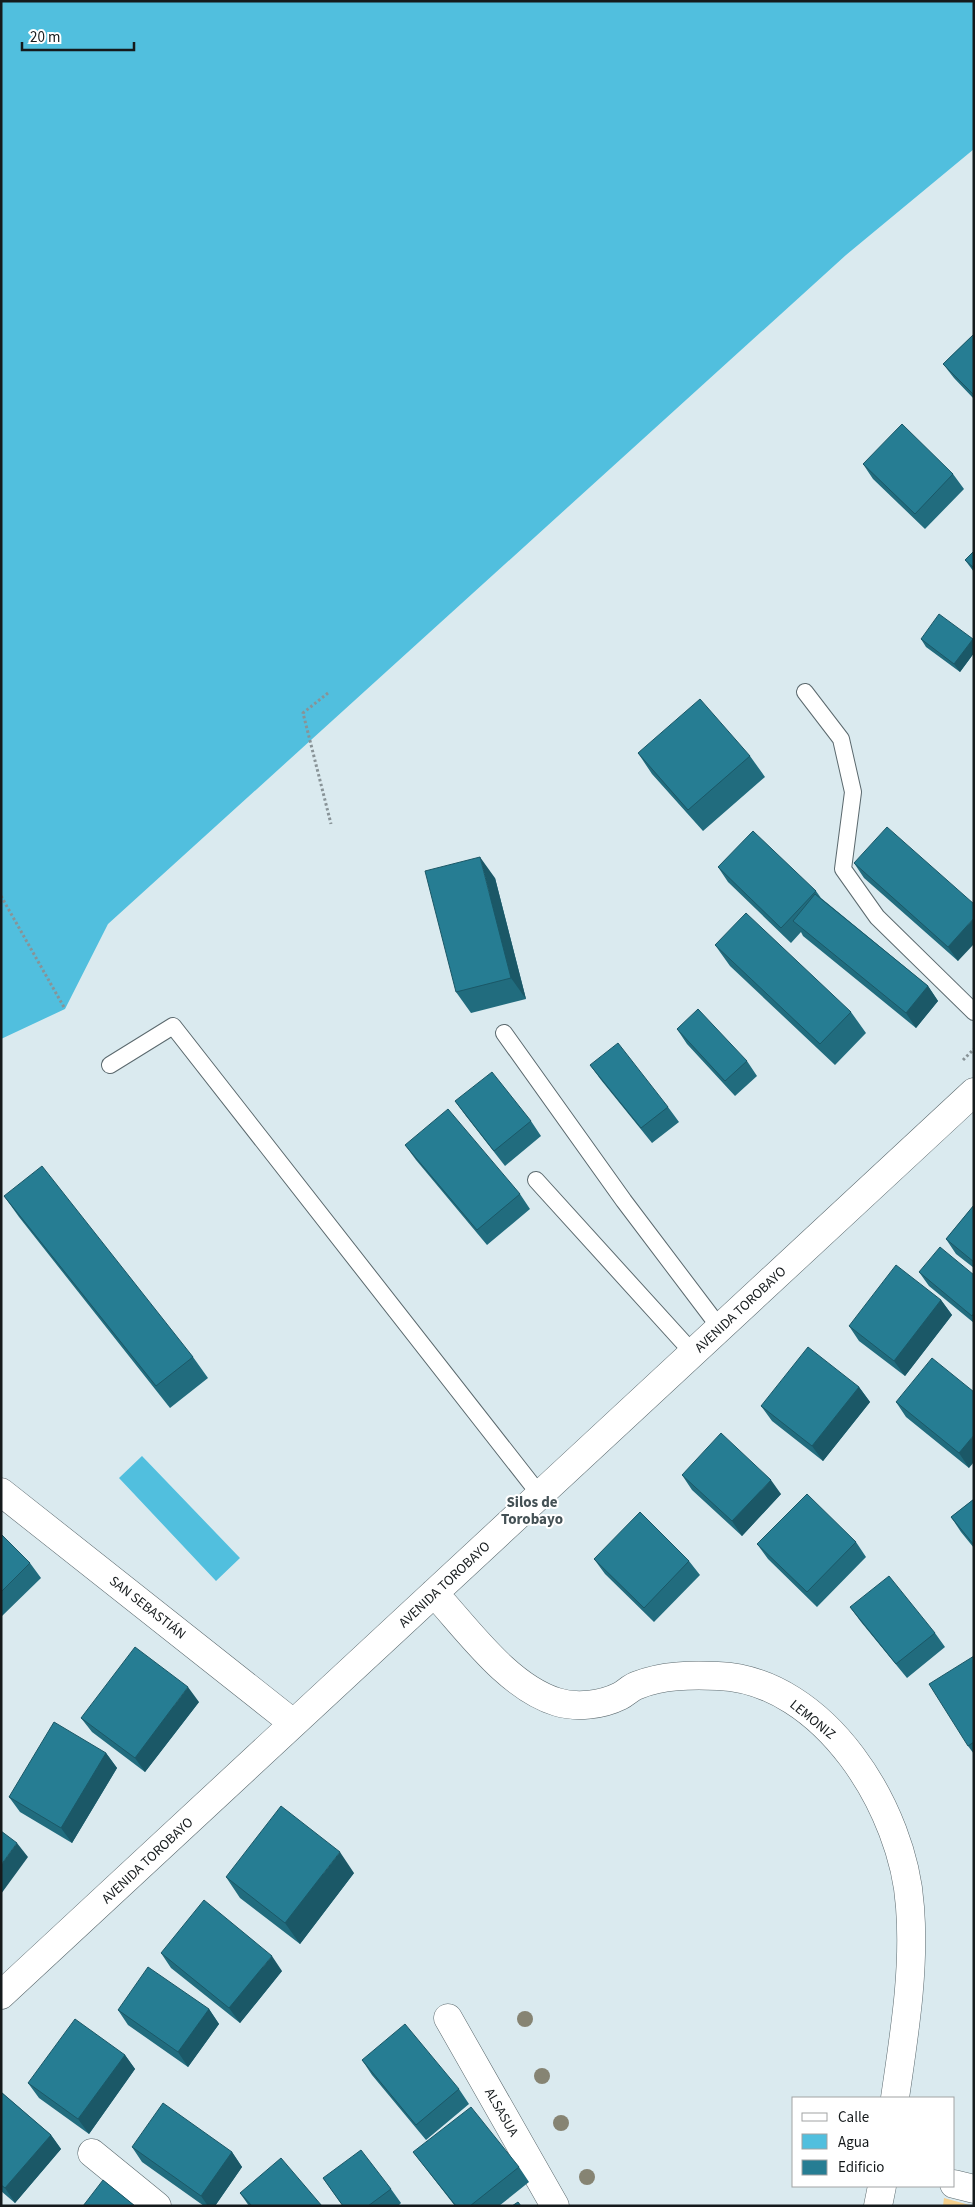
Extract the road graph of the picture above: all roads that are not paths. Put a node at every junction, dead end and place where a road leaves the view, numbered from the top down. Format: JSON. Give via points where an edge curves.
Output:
{"nodes":[{"id":1,"x":805,"y":692,"type":"dead end"},
{"id":2,"x":974,"y":1012,"type":"edge"},
{"id":3,"x":504,"y":1033,"type":"dead end"},
{"id":4,"x":110,"y":1065,"type":"dead end"},
{"id":5,"x":974,"y":1092,"type":"edge"},
{"id":6,"x":536,"y":1180,"type":"dead end"},
{"id":7,"x":720,"y":1328,"type":"junction"},
{"id":8,"x":693,"y":1353,"type":"junction"},
{"id":9,"x":1,"y":1492,"type":"edge"},
{"id":10,"x":540,"y":1495,"type":"junction"},
{"id":11,"x":434,"y":1593,"type":"junction"},
{"id":12,"x":294,"y":1723,"type":"junction"},
{"id":13,"x":1,"y":1995,"type":"edge"},
{"id":14,"x":448,"y":2018,"type":"dead end"},
{"id":15,"x":895,"y":2097,"type":"edge"},
{"id":16,"x":92,"y":2153,"type":"dead end"},
{"id":17,"x":955,"y":2184,"type":"edge"},
{"id":18,"x":882,"y":2187,"type":"edge"},
{"id":19,"x":974,"y":2189,"type":"edge"},
{"id":20,"x":157,"y":2206,"type":"edge"},
{"id":21,"x":555,"y":2206,"type":"edge"},
{"id":22,"x":878,"y":2206,"type":"edge"}],
"edges":[{"from":1,"to":2,"type":"lane","via":[[841,739],[853,792],[843,869],[877,917]]},
{"from":3,"to":7,"type":"lane"},
{"from":4,"to":10,"type":"lane","via":[[173,1026]]},
{"from":5,"to":7,"type":"street","name":"AVENIDA TOROBAYO"},
{"from":6,"to":8,"type":"lane"},
{"from":7,"to":8,"type":"street","name":"AVENIDA TOROBAYO"},
{"from":8,"to":10,"type":"street","name":"AVENIDA TOROBAYO"},
{"from":9,"to":12,"type":"street","name":"SAN SEBASTIÁN"},
{"from":10,"to":11,"type":"street","name":"AVENIDA TOROBAYO"},
{"from":11,"to":12,"type":"street","name":"AVENIDA TOROBAYO"},
{"from":11,"to":15,"type":"street","name":"LEMONIZ","via":[[491,1655],[542,1697],[560,1703],[600,1703],[637,1685],[665,1678],[722,1676],[751,1682],[778,1693],[802,1707],[837,1738],[889,1820],[906,1877],[910,1905],[907,2015]]},
{"from":12,"to":13,"type":"street","name":"AVENIDA TOROBAYO"},
{"from":14,"to":21,"type":"street","name":"ALSASUA"},
{"from":16,"to":20,"type":"street"},
{"from":17,"to":19,"type":"street"},
{"from":18,"to":22,"type":"street"}]}
